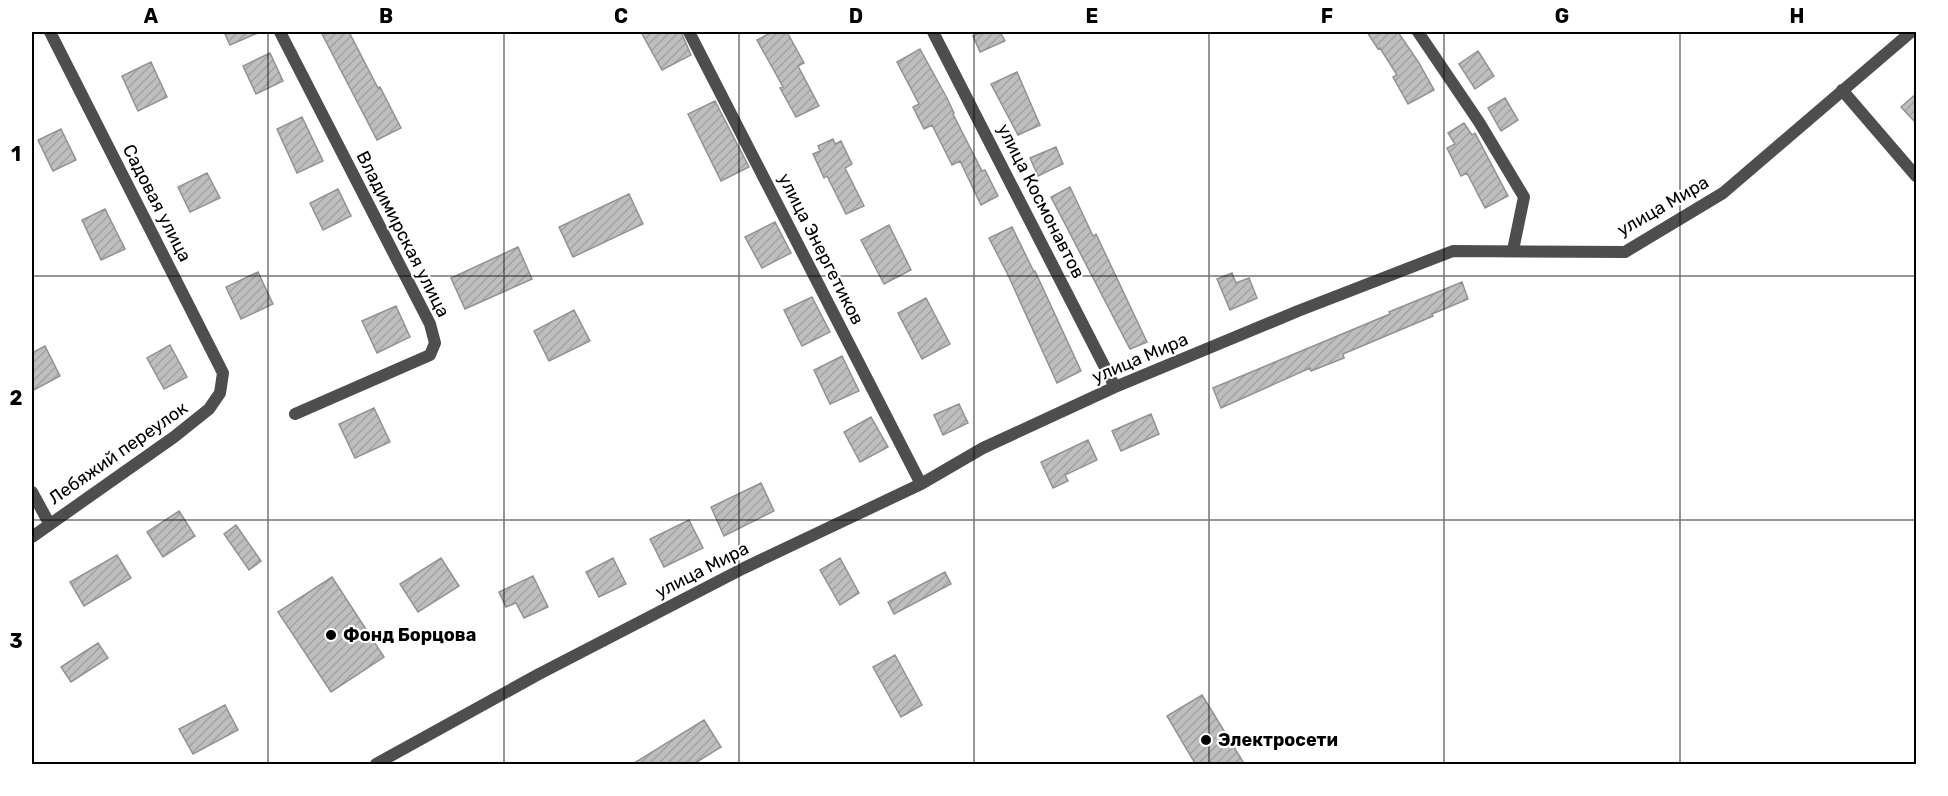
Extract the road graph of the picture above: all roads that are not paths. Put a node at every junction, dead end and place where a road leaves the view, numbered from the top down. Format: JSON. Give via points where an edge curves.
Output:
{"nodes":[{"id":1,"x":50,"y":32,"type":"edge"},
{"id":2,"x":280,"y":32,"type":"edge"},
{"id":3,"x":689,"y":32,"type":"edge"},
{"id":4,"x":933,"y":32,"type":"edge"},
{"id":5,"x":1418,"y":32,"type":"edge"},
{"id":6,"x":1911,"y":32,"type":"edge"},
{"id":7,"x":1842,"y":90,"type":"junction"},
{"id":8,"x":1917,"y":176,"type":"edge"},
{"id":9,"x":1513,"y":250,"type":"junction"},
{"id":10,"x":1115,"y":387,"type":"junction"},
{"id":11,"x":220,"y":393,"type":"joint"},
{"id":12,"x":295,"y":414,"type":"dead end"},
{"id":13,"x":921,"y":484,"type":"junction"},
{"id":14,"x":32,"y":492,"type":"edge"},
{"id":15,"x":49,"y":523,"type":"junction"},
{"id":16,"x":32,"y":537,"type":"edge"},
{"id":17,"x":376,"y":765,"type":"edge"}],
"edges":[{"from":1,"to":11,"type":"street","name":"Садовая улица","via":[[223,373]]},
{"from":2,"to":12,"type":"street","name":"Владимирская улица","via":[[430,324],[435,343],[430,355]]},
{"from":3,"to":13,"type":"street","name":"улица Энергетиков"},
{"from":4,"to":10,"type":"street","name":"улица Космонавтов"},
{"from":5,"to":9,"type":"street","via":[[1524,197]]},
{"from":6,"to":7,"type":"street","name":"улица Мира"},
{"from":7,"to":8,"type":"street"},
{"from":7,"to":9,"type":"street","name":"улица Мира","via":[[1723,193],[1625,252]]},
{"from":9,"to":10,"type":"street","name":"улица Мира","via":[[1454,251]]},
{"from":10,"to":13,"type":"street","name":"улица Мира","via":[[983,448]]},
{"from":11,"to":15,"type":"street","name":"Лебяжий переулок","via":[[209,409],[174,437]]},
{"from":13,"to":17,"type":"street","name":"улица Мира","via":[[744,568],[539,674]]},
{"from":14,"to":15,"type":"street"},
{"from":15,"to":16,"type":"street","name":"Лебяжий переулок"}]}
